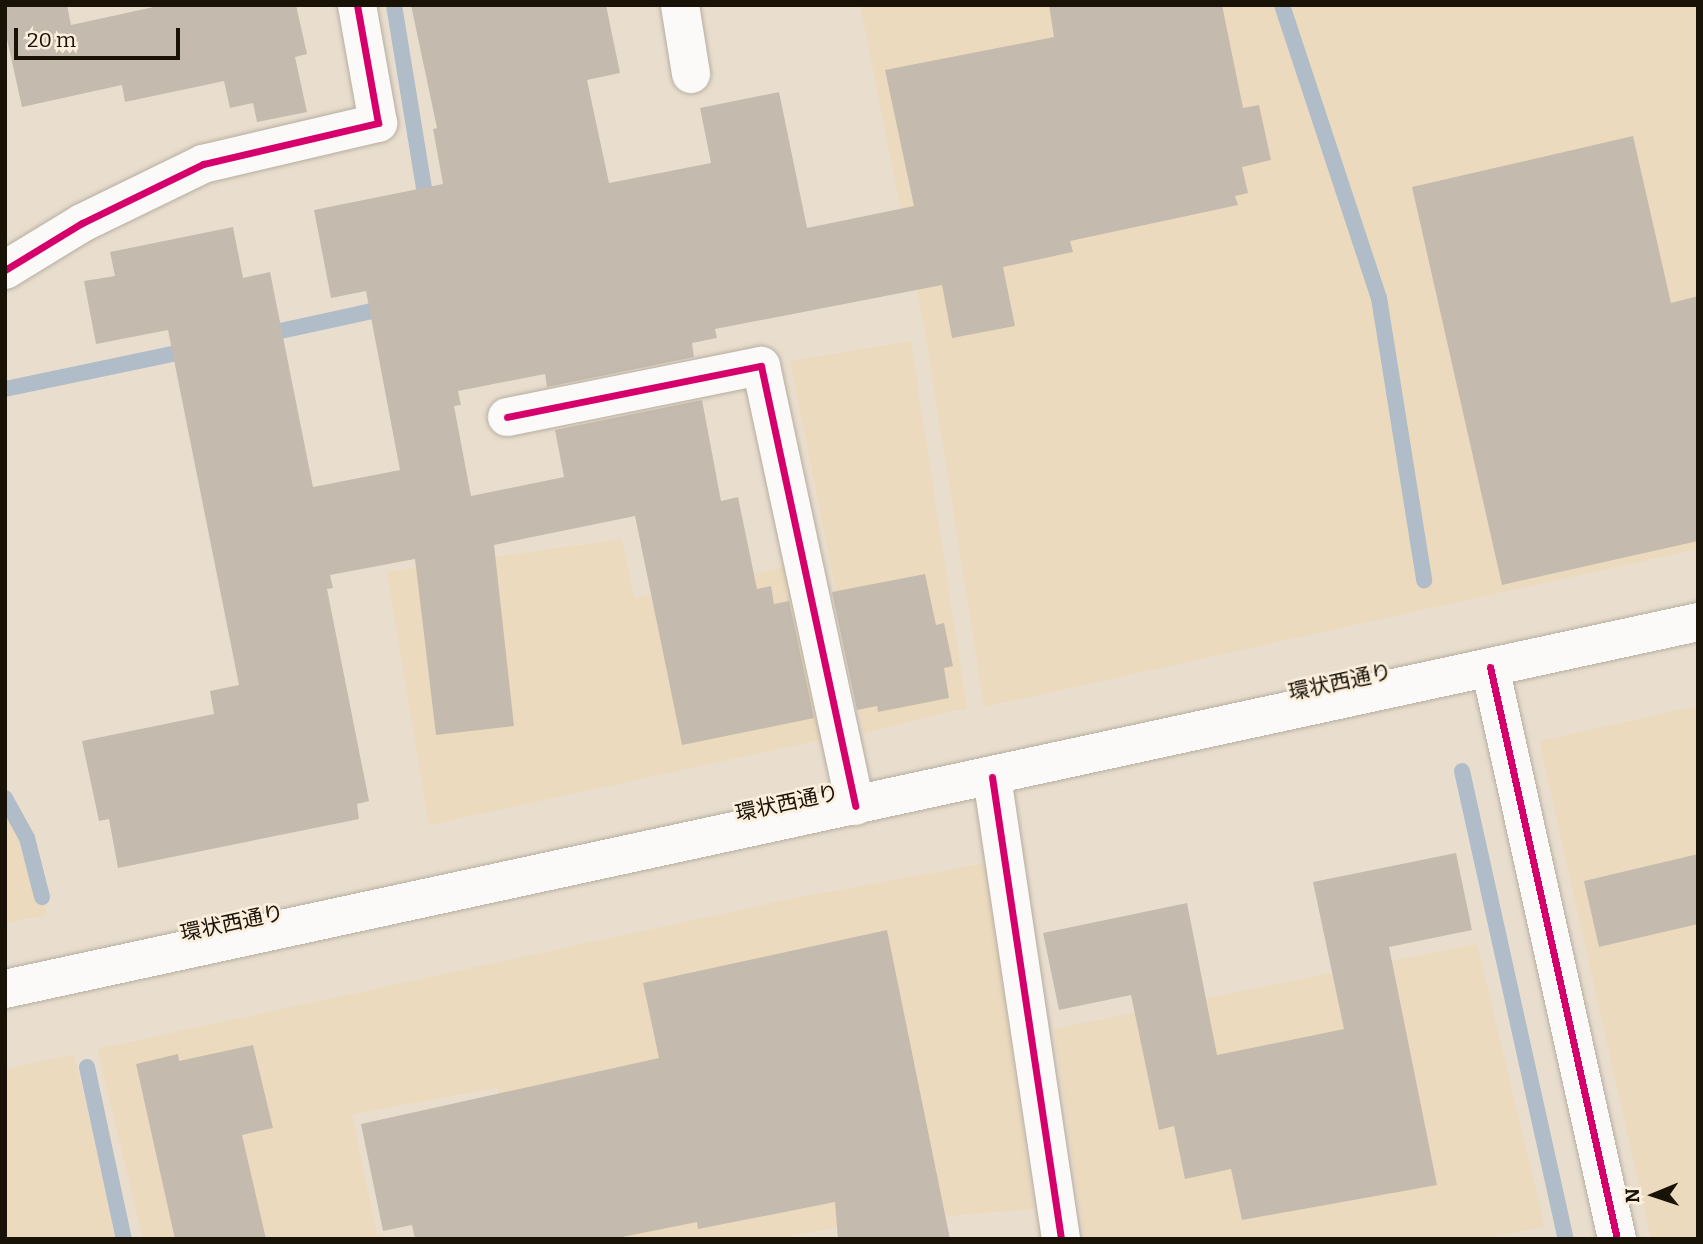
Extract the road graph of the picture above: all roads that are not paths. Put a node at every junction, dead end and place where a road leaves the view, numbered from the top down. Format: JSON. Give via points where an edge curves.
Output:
{"nodes":[{"id":1,"x":357,"y":5,"type":"edge"},
{"id":2,"x":680,"y":5,"type":"edge"},
{"id":3,"x":691,"y":74,"type":"dead end"},
{"id":4,"x":5,"y":270,"type":"edge"},
{"id":5,"x":507,"y":416,"type":"dead end"},
{"id":6,"x":1698,"y":622,"type":"edge"},
{"id":7,"x":1490,"y":667,"type":"junction"},
{"id":8,"x":992,"y":777,"type":"junction"},
{"id":9,"x":855,"y":806,"type":"junction"},
{"id":10,"x":5,"y":989,"type":"edge"},
{"id":11,"x":1061,"y":1239,"type":"edge"},
{"id":12,"x":1617,"y":1239,"type":"edge"}],
"edges":[{"from":1,"to":4,"type":"main road","via":[[378,124],[203,164],[82,223]]},
{"from":2,"to":3,"type":"main road"},
{"from":5,"to":9,"type":"main road","via":[[761,366]]},
{"from":6,"to":7,"type":"main road","name":"環状西通り"},
{"from":7,"to":8,"type":"main road","name":"環状西通り"},
{"from":7,"to":12,"type":"main road"},
{"from":8,"to":9,"type":"main road","name":"環状西通り"},
{"from":8,"to":11,"type":"main road"},
{"from":9,"to":10,"type":"main road","name":"環状西通り"}]}
